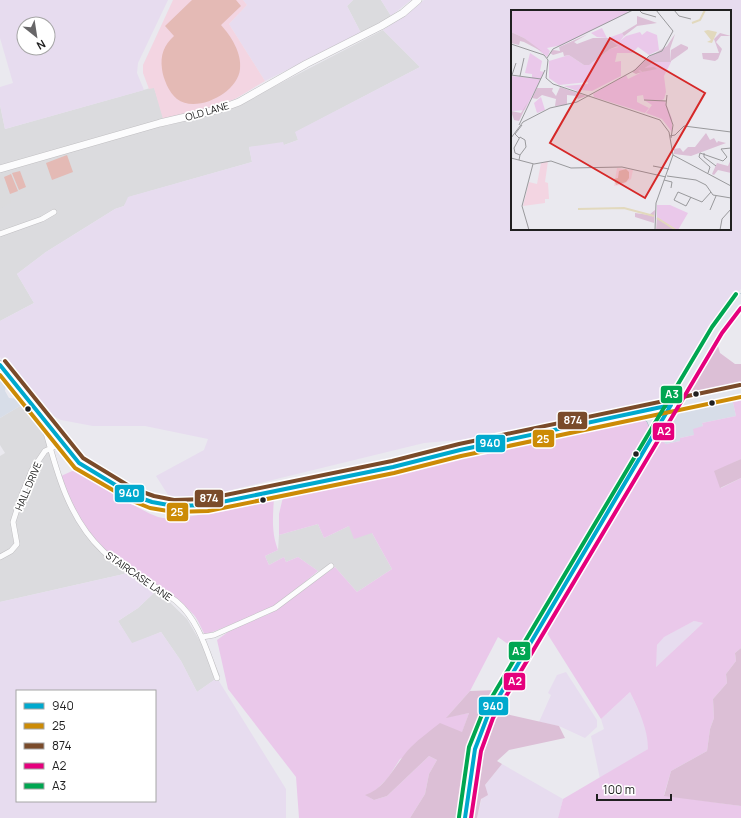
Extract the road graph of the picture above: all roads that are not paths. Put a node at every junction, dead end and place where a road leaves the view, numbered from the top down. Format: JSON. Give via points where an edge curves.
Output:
{"nodes":[{"id":1,"x":418,"y":0,"type":"edge"},
{"id":2,"x":0,"y":169,"type":"edge"},
{"id":3,"x":54,"y":212,"type":"dead end"},
{"id":4,"x":0,"y":234,"type":"edge"},
{"id":5,"x":741,"y":298,"type":"edge"},
{"id":6,"x":0,"y":365,"type":"edge"},
{"id":7,"x":741,"y":391,"type":"edge"},
{"id":8,"x":671,"y":405,"type":"junction"},
{"id":9,"x":642,"y":411,"type":"junction"},
{"id":10,"x":45,"y":421,"type":"junction"},
{"id":11,"x":656,"y":431,"type":"junction"},
{"id":12,"x":62,"y":443,"type":"junction"},
{"id":13,"x":50,"y":448,"type":"junction"},
{"id":14,"x":0,"y":557,"type":"edge"},
{"id":15,"x":331,"y":566,"type":"dead end"},
{"id":16,"x":202,"y":636,"type":"junction"},
{"id":17,"x":217,"y":678,"type":"dead end"},
{"id":18,"x":465,"y":818,"type":"edge"}],
"edges":[{"from":1,"to":2,"type":"street","name":"OLD LANE","via":[[403,13],[381,26],[220,109],[160,123]]},
{"from":3,"to":4,"type":"street","via":[[42,220]]},
{"from":5,"to":8,"type":"highway","via":[[717,330]]},
{"from":6,"to":10,"type":"highway"},
{"from":7,"to":8,"type":"highway"},
{"from":8,"to":9,"type":"highway"},
{"from":8,"to":11,"type":"highway"},
{"from":9,"to":11,"type":"highway","via":[[652,418]]},
{"from":9,"to":12,"type":"highway","via":[[393,467],[200,506],[174,506],[132,495],[79,463]]},
{"from":10,"to":12,"type":"highway"},
{"from":10,"to":13,"type":"street","name":"STAIRCASE LANE"},
{"from":11,"to":18,"type":"highway","via":[[488,716],[475,748]]},
{"from":12,"to":13,"type":"street","name":"HALL DRIVE"},
{"from":13,"to":14,"type":"street","name":"HALL DRIVE","via":[[39,458],[21,497],[13,522],[17,544]]},
{"from":13,"to":16,"type":"street","name":"STAIRCASE LANE","via":[[60,483],[78,519],[90,536],[103,551],[176,602]]},
{"from":15,"to":16,"type":"street","via":[[275,608],[214,635]]},
{"from":16,"to":17,"type":"street","name":"STAIRCASE LANE"}]}
